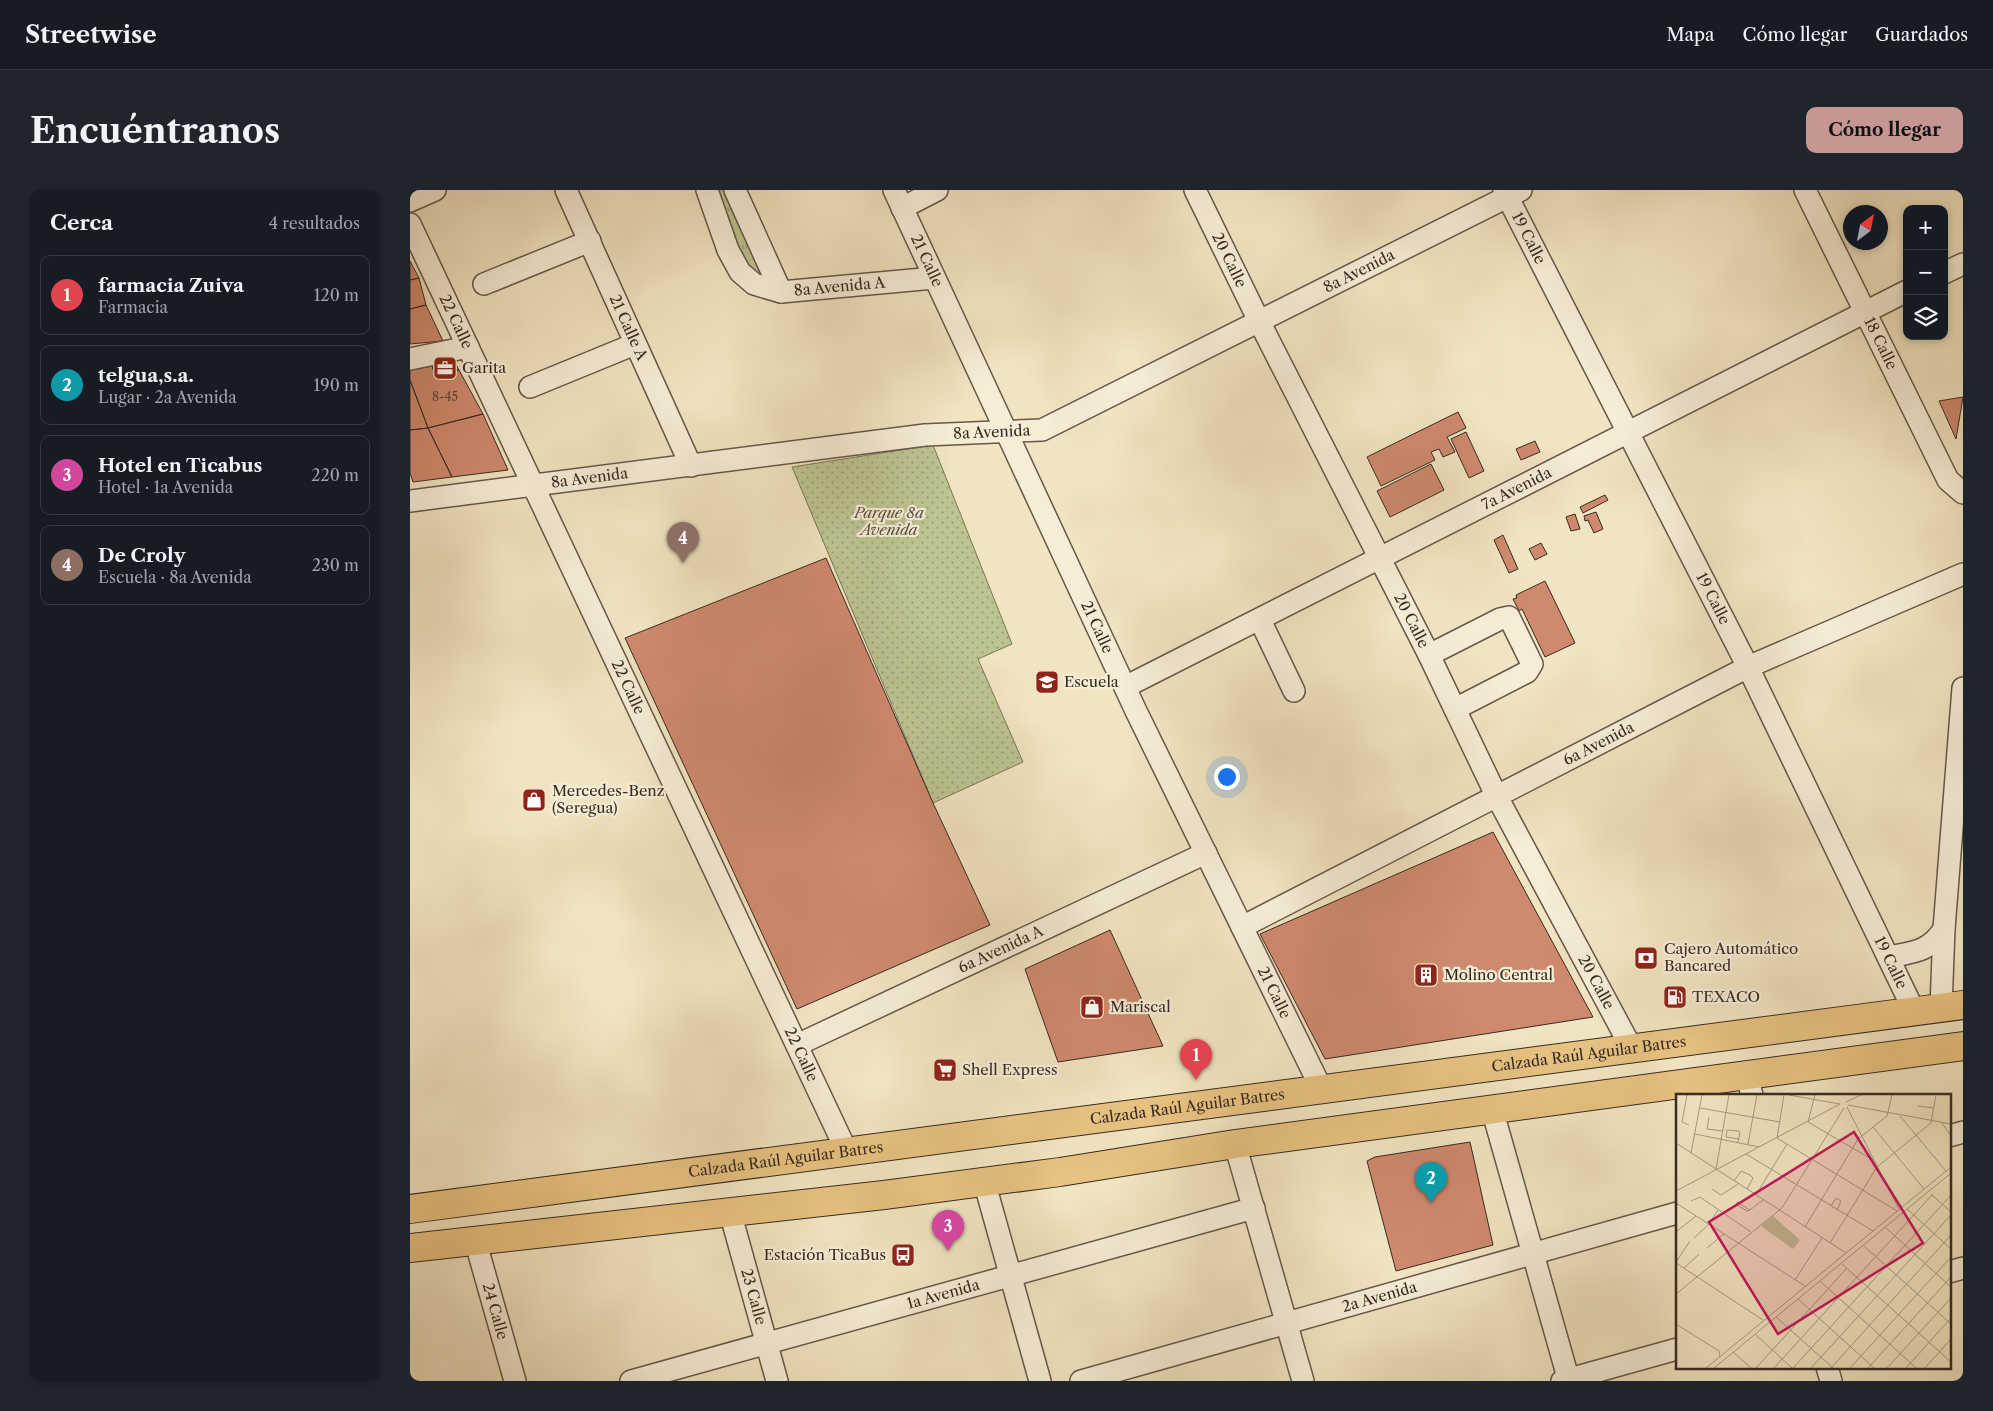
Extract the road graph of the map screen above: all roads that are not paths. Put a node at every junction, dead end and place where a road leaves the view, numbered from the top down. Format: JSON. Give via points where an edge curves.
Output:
{"nodes":[{"id":1,"x":435,"y":190,"type":"edge"},
{"id":2,"x":566,"y":190,"type":"edge"},
{"id":3,"x":707,"y":190,"type":"edge"},
{"id":4,"x":735,"y":190,"type":"edge"},
{"id":5,"x":937,"y":190,"type":"edge"},
{"id":6,"x":1195,"y":190,"type":"edge"},
{"id":7,"x":1805,"y":190,"type":"edge"},
{"id":8,"x":1511,"y":192,"type":"edge"},
{"id":9,"x":898,"y":199,"type":"edge"},
{"id":10,"x":410,"y":201,"type":"edge"},
{"id":11,"x":410,"y":224,"type":"edge"},
{"id":12,"x":590,"y":241,"type":"junction"},
{"id":13,"x":1963,"y":264,"type":"edge"},
{"id":14,"x":1948,"y":271,"type":"edge"},
{"id":15,"x":934,"y":278,"type":"junction"},
{"id":16,"x":484,"y":284,"type":"dead end"},
{"id":17,"x":781,"y":292,"type":"junction"},
{"id":18,"x":1903,"y":294,"type":"edge"},
{"id":19,"x":1866,"y":312,"type":"junction"},
{"id":20,"x":1259,"y":321,"type":"junction"},
{"id":21,"x":635,"y":344,"type":"junction"},
{"id":22,"x":468,"y":347,"type":"junction"},
{"id":23,"x":410,"y":358,"type":"edge"},
{"id":24,"x":530,"y":386,"type":"dead end"},
{"id":25,"x":1006,"y":432,"type":"junction"},
{"id":26,"x":1628,"y":433,"type":"junction"},
{"id":27,"x":691,"y":466,"type":"junction"},
{"id":28,"x":533,"y":484,"type":"junction"},
{"id":29,"x":1963,"y":493,"type":"edge"},
{"id":30,"x":410,"y":502,"type":"edge"},
{"id":31,"x":1379,"y":560,"type":"junction"},
{"id":32,"x":1963,"y":574,"type":"edge"},
{"id":33,"x":1260,"y":620,"type":"junction"},
{"id":34,"x":1429,"y":656,"type":"junction"},
{"id":35,"x":1748,"y":666,"type":"junction"},
{"id":36,"x":1126,"y":687,"type":"junction"},
{"id":37,"x":1963,"y":688,"type":"edge"},
{"id":38,"x":1294,"y":691,"type":"dead end"},
{"id":39,"x":1456,"y":709,"type":"junction"},
{"id":40,"x":1496,"y":796,"type":"junction"},
{"id":41,"x":1206,"y":854,"type":"junction"},
{"id":42,"x":1954,"y":901,"type":"edge"},
{"id":43,"x":1242,"y":927,"type":"junction"},
{"id":44,"x":1944,"y":929,"type":"junction"},
{"id":45,"x":1889,"y":957,"type":"junction"},
{"id":46,"x":1952,"y":1006,"type":"edge"},
{"id":47,"x":1914,"y":1011,"type":"junction"},
{"id":48,"x":797,"y":1045,"type":"junction"},
{"id":49,"x":1963,"y":1046,"type":"edge"},
{"id":50,"x":1632,"y":1049,"type":"junction"},
{"id":51,"x":1749,"y":1086,"type":"edge"},
{"id":52,"x":1321,"y":1088,"type":"junction"},
{"id":53,"x":1492,"y":1109,"type":"junction"},
{"id":54,"x":1963,"y":1132,"type":"edge"},
{"id":55,"x":1950,"y":1136,"type":"edge"},
{"id":56,"x":1235,"y":1144,"type":"junction"},
{"id":57,"x":847,"y":1152,"type":"junction"},
{"id":58,"x":984,"y":1181,"type":"junction"},
{"id":59,"x":1254,"y":1208,"type":"junction"},
{"id":60,"x":410,"y":1209,"type":"edge"},
{"id":61,"x":730,"y":1212,"type":"junction"},
{"id":62,"x":1676,"y":1213,"type":"edge"},
{"id":63,"x":475,"y":1240,"type":"junction"},
{"id":64,"x":410,"y":1248,"type":"edge"},
{"id":65,"x":1533,"y":1254,"type":"junction"},
{"id":66,"x":1963,"y":1268,"type":"edge"},
{"id":67,"x":1950,"y":1272,"type":"edge"},
{"id":68,"x":1011,"y":1276,"type":"junction"},
{"id":69,"x":1286,"y":1323,"type":"junction"},
{"id":70,"x":767,"y":1343,"type":"junction"},
{"id":71,"x":1676,"y":1349,"type":"edge"},
{"id":72,"x":1827,"y":1368,"type":"edge"},
{"id":73,"x":1567,"y":1380,"type":"edge"},
{"id":74,"x":515,"y":1381,"type":"edge"},
{"id":75,"x":631,"y":1381,"type":"edge"},
{"id":76,"x":778,"y":1381,"type":"edge"},
{"id":77,"x":1040,"y":1381,"type":"edge"},
{"id":78,"x":1081,"y":1381,"type":"edge"},
{"id":79,"x":1303,"y":1381,"type":"edge"},
{"id":80,"x":1831,"y":1381,"type":"edge"}],
"edges":[{"from":1,"to":10,"type":"street"},
{"from":2,"to":12,"type":"street","name":"21 Calle A"},
{"from":3,"to":17,"type":"street","name":"8a Avenida A","via":[[728,250],[740,272],[754,284]]},
{"from":4,"to":17,"type":"street"},
{"from":5,"to":9,"type":"street"},
{"from":6,"to":20,"type":"street","name":"20 Calle"},
{"from":7,"to":19,"type":"street","name":"18 Calle"},
{"from":8,"to":20,"type":"street","name":"8a Avenida"},
{"from":8,"to":26,"type":"street","name":"19 Calle"},
{"from":9,"to":15,"type":"street","name":"21 Calle"},
{"from":11,"to":22,"type":"street","name":"22 Calle"},
{"from":12,"to":16,"type":"street"},
{"from":12,"to":21,"type":"street","name":"21 Calle A"},
{"from":13,"to":14,"type":"street"},
{"from":15,"to":17,"type":"street","name":"8a Avenida A"},
{"from":15,"to":25,"type":"street","name":"21 Calle"},
{"from":18,"to":19,"type":"street","name":"7a Avenida"},
{"from":19,"to":26,"type":"street","name":"7a Avenida"},
{"from":19,"to":29,"type":"street","name":"18 Calle","via":[[1948,480]]},
{"from":20,"to":25,"type":"street","name":"8a Avenida","via":[[1042,430]]},
{"from":20,"to":31,"type":"street","name":"20 Calle"},
{"from":21,"to":24,"type":"street"},
{"from":21,"to":27,"type":"street","name":"21 Calle A"},
{"from":22,"to":23,"type":"street"},
{"from":22,"to":28,"type":"street","name":"22 Calle"},
{"from":25,"to":27,"type":"street","name":"8a Avenida","via":[[924,435]]},
{"from":25,"to":36,"type":"street","name":"21 Calle"},
{"from":26,"to":31,"type":"street","name":"7a Avenida"},
{"from":26,"to":35,"type":"street","name":"19 Calle"},
{"from":27,"to":28,"type":"street","name":"8a Avenida"},
{"from":28,"to":30,"type":"street","name":"8a Avenida"},
{"from":28,"to":48,"type":"street","name":"22 Calle"},
{"from":31,"to":33,"type":"street","name":"7a Avenida"},
{"from":31,"to":34,"type":"street","name":"20 Calle"},
{"from":32,"to":35,"type":"street","name":"6a Avenida"},
{"from":33,"to":36,"type":"street","name":"7a Avenida"},
{"from":33,"to":38,"type":"street"},
{"from":34,"to":39,"type":"street","name":"20 Calle"},
{"from":34,"to":39,"type":"street","via":[[1509,617],[1532,664],[1526,672]]},
{"from":35,"to":40,"type":"street","name":"6a Avenida"},
{"from":35,"to":45,"type":"street","name":"19 Calle"},
{"from":36,"to":41,"type":"street","name":"21 Calle"},
{"from":37,"to":42,"type":"street"},
{"from":39,"to":40,"type":"street","name":"20 Calle"},
{"from":40,"to":43,"type":"street","name":"6a Avenida"},
{"from":40,"to":50,"type":"street","name":"20 Calle"},
{"from":41,"to":43,"type":"street","name":"21 Calle"},
{"from":41,"to":48,"type":"street","name":"6a Avenida A"},
{"from":42,"to":44,"type":"street"},
{"from":43,"to":52,"type":"street","name":"21 Calle"},
{"from":44,"to":45,"type":"street","via":[[1928,946]]},
{"from":44,"to":46,"type":"street"},
{"from":45,"to":47,"type":"street","name":"19 Calle"},
{"from":46,"to":47,"type":"highway","name":"Calzada Raúl Aguilar Batres"},
{"from":47,"to":50,"type":"highway","name":"Calzada Raúl Aguilar Batres"},
{"from":48,"to":57,"type":"street","name":"22 Calle"},
{"from":49,"to":51,"type":"highway"},
{"from":50,"to":52,"type":"highway","name":"Calzada Raúl Aguilar Batres"},
{"from":51,"to":53,"type":"highway"},
{"from":52,"to":57,"type":"highway","name":"Calzada Raúl Aguilar Batres"},
{"from":53,"to":56,"type":"highway"},
{"from":53,"to":65,"type":"street"},
{"from":54,"to":55,"type":"street"},
{"from":56,"to":58,"type":"highway"},
{"from":56,"to":59,"type":"street"},
{"from":57,"to":60,"type":"highway","name":"Calzada Raúl Aguilar Batres"},
{"from":58,"to":61,"type":"highway"},
{"from":58,"to":68,"type":"street"},
{"from":59,"to":68,"type":"street","name":"1a Avenida"},
{"from":59,"to":69,"type":"street"},
{"from":61,"to":63,"type":"highway"},
{"from":61,"to":70,"type":"street","name":"23 Calle"},
{"from":62,"to":65,"type":"street","name":"2a Avenida"},
{"from":63,"to":64,"type":"highway"},
{"from":63,"to":74,"type":"street","name":"24 Calle"},
{"from":65,"to":69,"type":"street","name":"2a Avenida"},
{"from":65,"to":73,"type":"street"},
{"from":66,"to":67,"type":"street"},
{"from":68,"to":70,"type":"street","name":"1a Avenida"},
{"from":68,"to":77,"type":"street"},
{"from":69,"to":78,"type":"street","name":"2a Avenida"},
{"from":69,"to":79,"type":"street"},
{"from":70,"to":75,"type":"street","name":"1a Avenida"},
{"from":70,"to":76,"type":"street","name":"23 Calle"},
{"from":71,"to":73,"type":"street"},
{"from":72,"to":80,"type":"street"}]}
